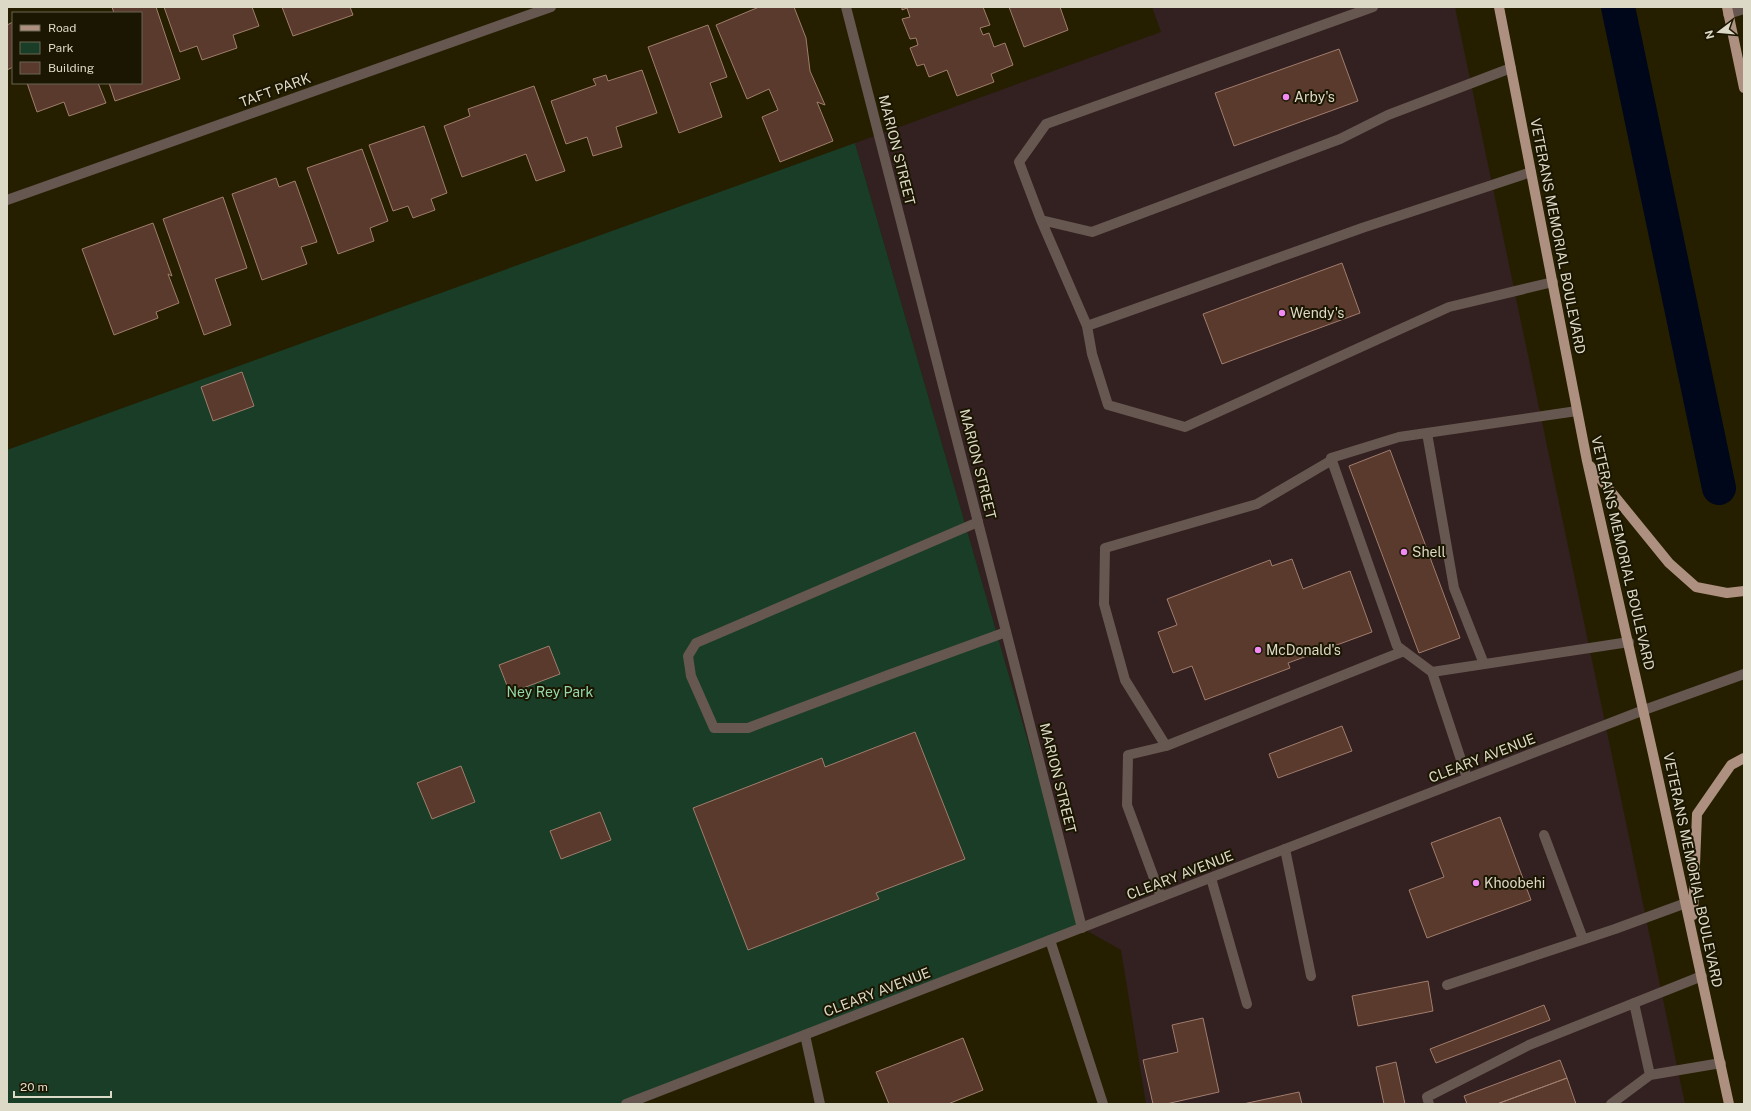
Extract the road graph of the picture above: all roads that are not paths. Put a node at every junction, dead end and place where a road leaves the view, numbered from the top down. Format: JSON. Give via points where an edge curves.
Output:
{"nodes":[{"id":1,"x":552,"y":7,"type":"edge"},
{"id":2,"x":846,"y":7,"type":"edge"},
{"id":3,"x":1373,"y":7,"type":"edge"},
{"id":4,"x":1499,"y":7,"type":"edge"},
{"id":5,"x":1744,"y":9,"type":"edge"},
{"id":6,"x":1727,"y":11,"type":"edge"},
{"id":7,"x":1512,"y":68,"type":"junction"},
{"id":8,"x":1744,"y":88,"type":"edge"},
{"id":9,"x":1531,"y":172,"type":"junction"},
{"id":10,"x":7,"y":200,"type":"edge"},
{"id":11,"x":1041,"y":220,"type":"junction"},
{"id":12,"x":1553,"y":282,"type":"junction"},
{"id":13,"x":1087,"y":326,"type":"junction"},
{"id":14,"x":1578,"y":411,"type":"junction"},
{"id":15,"x":1427,"y":433,"type":"junction"},
{"id":16,"x":1332,"y":460,"type":"junction"},
{"id":17,"x":1588,"y":464,"type":"junction"},
{"id":18,"x":978,"y":522,"type":"junction"},
{"id":19,"x":1744,"y":591,"type":"edge"},
{"id":20,"x":1006,"y":632,"type":"junction"},
{"id":21,"x":1629,"y":642,"type":"junction"},
{"id":22,"x":1404,"y":651,"type":"junction"},
{"id":23,"x":1484,"y":664,"type":"junction"},
{"id":24,"x":1432,"y":672,"type":"junction"},
{"id":25,"x":1744,"y":674,"type":"edge"},
{"id":26,"x":1644,"y":710,"type":"junction"},
{"id":27,"x":1166,"y":746,"type":"junction"},
{"id":28,"x":1744,"y":758,"type":"edge"},
{"id":29,"x":1467,"y":778,"type":"junction"},
{"id":30,"x":1544,"y":835,"type":"dead end"},
{"id":31,"x":1285,"y":849,"type":"junction"},
{"id":32,"x":1211,"y":878,"type":"junction"},
{"id":33,"x":1161,"y":897,"type":"junction"},
{"id":34,"x":1686,"y":903,"type":"junction"},
{"id":35,"x":1082,"y":928,"type":"junction"},
{"id":36,"x":1692,"y":930,"type":"junction"},
{"id":37,"x":1050,"y":940,"type":"junction"},
{"id":38,"x":1583,"y":940,"type":"junction"},
{"id":39,"x":1311,"y":976,"type":"dead end"},
{"id":40,"x":1702,"y":976,"type":"junction"},
{"id":41,"x":1446,"y":985,"type":"dead end"},
{"id":42,"x":1634,"y":1003,"type":"junction"},
{"id":43,"x":1247,"y":1004,"type":"dead end"},
{"id":44,"x":805,"y":1035,"type":"junction"},
{"id":45,"x":1720,"y":1063,"type":"junction"},
{"id":46,"x":1650,"y":1075,"type":"junction"},
{"id":47,"x":626,"y":1104,"type":"edge"},
{"id":48,"x":820,"y":1104,"type":"edge"},
{"id":49,"x":1103,"y":1104,"type":"edge"},
{"id":50,"x":1430,"y":1104,"type":"edge"},
{"id":51,"x":1612,"y":1104,"type":"edge"},
{"id":52,"x":1729,"y":1104,"type":"edge"}],
"edges":[{"from":1,"to":10,"type":"street","name":"TAFT PARK"},
{"from":2,"to":18,"type":"street","name":"MARION STREET"},
{"from":3,"to":11,"type":"street","via":[[1046,124],[1019,162]]},
{"from":4,"to":7,"type":"main road","name":"VETERANS MEMORIAL BOULEVARD"},
{"from":5,"to":6,"type":"street"},
{"from":6,"to":8,"type":"main road"},
{"from":7,"to":9,"type":"main road","name":"VETERANS MEMORIAL BOULEVARD"},
{"from":7,"to":11,"type":"street","via":[[1388,115],[1340,139],[1092,232]]},
{"from":9,"to":12,"type":"main road","name":"VETERANS MEMORIAL BOULEVARD"},
{"from":9,"to":13,"type":"street","via":[[1362,228]]},
{"from":11,"to":13,"type":"street"},
{"from":12,"to":13,"type":"street","via":[[1449,307],[1185,427],[1108,405],[1092,354]]},
{"from":12,"to":14,"type":"main road","name":"VETERANS MEMORIAL BOULEVARD"},
{"from":14,"to":15,"type":"street"},
{"from":14,"to":17,"type":"main road","name":"VETERANS MEMORIAL BOULEVARD"},
{"from":15,"to":16,"type":"street","via":[[1400,437],[1331,458]]},
{"from":15,"to":23,"type":"street","via":[[1454,588]]},
{"from":16,"to":22,"type":"street","via":[[1397,646]]},
{"from":16,"to":27,"type":"street","via":[[1257,504],[1105,548],[1104,604],[1125,680]]},
{"from":17,"to":19,"type":"main road","via":[[1670,563],[1696,587],[1726,593]]},
{"from":17,"to":21,"type":"main road","name":"VETERANS MEMORIAL BOULEVARD"},
{"from":18,"to":20,"type":"street","name":"MARION STREET"},
{"from":18,"to":20,"type":"street","via":[[696,643],[688,656],[691,676],[714,728],[748,728]]},
{"from":20,"to":35,"type":"street","name":"MARION STREET"},
{"from":21,"to":23,"type":"street"},
{"from":21,"to":26,"type":"main road","name":"VETERANS MEMORIAL BOULEVARD"},
{"from":22,"to":24,"type":"street"},
{"from":22,"to":27,"type":"street"},
{"from":23,"to":24,"type":"street"},
{"from":24,"to":29,"type":"street"},
{"from":25,"to":26,"type":"street","name":"CLEARY AVENUE"},
{"from":26,"to":29,"type":"street","name":"CLEARY AVENUE"},
{"from":26,"to":34,"type":"main road","name":"VETERANS MEMORIAL BOULEVARD"},
{"from":27,"to":33,"type":"street","via":[[1128,755],[1127,805]]},
{"from":28,"to":36,"type":"main road","via":[[1731,765],[1697,814]]},
{"from":29,"to":31,"type":"street","name":"CLEARY AVENUE"},
{"from":30,"to":38,"type":"street"},
{"from":31,"to":32,"type":"street","name":"CLEARY AVENUE"},
{"from":31,"to":39,"type":"street"},
{"from":32,"to":33,"type":"street","name":"CLEARY AVENUE"},
{"from":32,"to":43,"type":"street"},
{"from":33,"to":35,"type":"street","name":"CLEARY AVENUE"},
{"from":34,"to":36,"type":"main road","name":"VETERANS MEMORIAL BOULEVARD"},
{"from":34,"to":38,"type":"street"},
{"from":35,"to":37,"type":"street","name":"CLEARY AVENUE"},
{"from":36,"to":40,"type":"main road","name":"VETERANS MEMORIAL BOULEVARD"},
{"from":37,"to":44,"type":"street","name":"CLEARY AVENUE"},
{"from":37,"to":49,"type":"street"},
{"from":38,"to":41,"type":"street"},
{"from":40,"to":42,"type":"street"},
{"from":40,"to":45,"type":"main road","name":"VETERANS MEMORIAL BOULEVARD"},
{"from":42,"to":46,"type":"street"},
{"from":42,"to":50,"type":"street","via":[[1529,1045],[1427,1097]]},
{"from":44,"to":47,"type":"street","name":"CLEARY AVENUE"},
{"from":44,"to":48,"type":"street"},
{"from":45,"to":46,"type":"street"},
{"from":45,"to":52,"type":"main road","name":"VETERANS MEMORIAL BOULEVARD"},
{"from":46,"to":51,"type":"street"}]}
